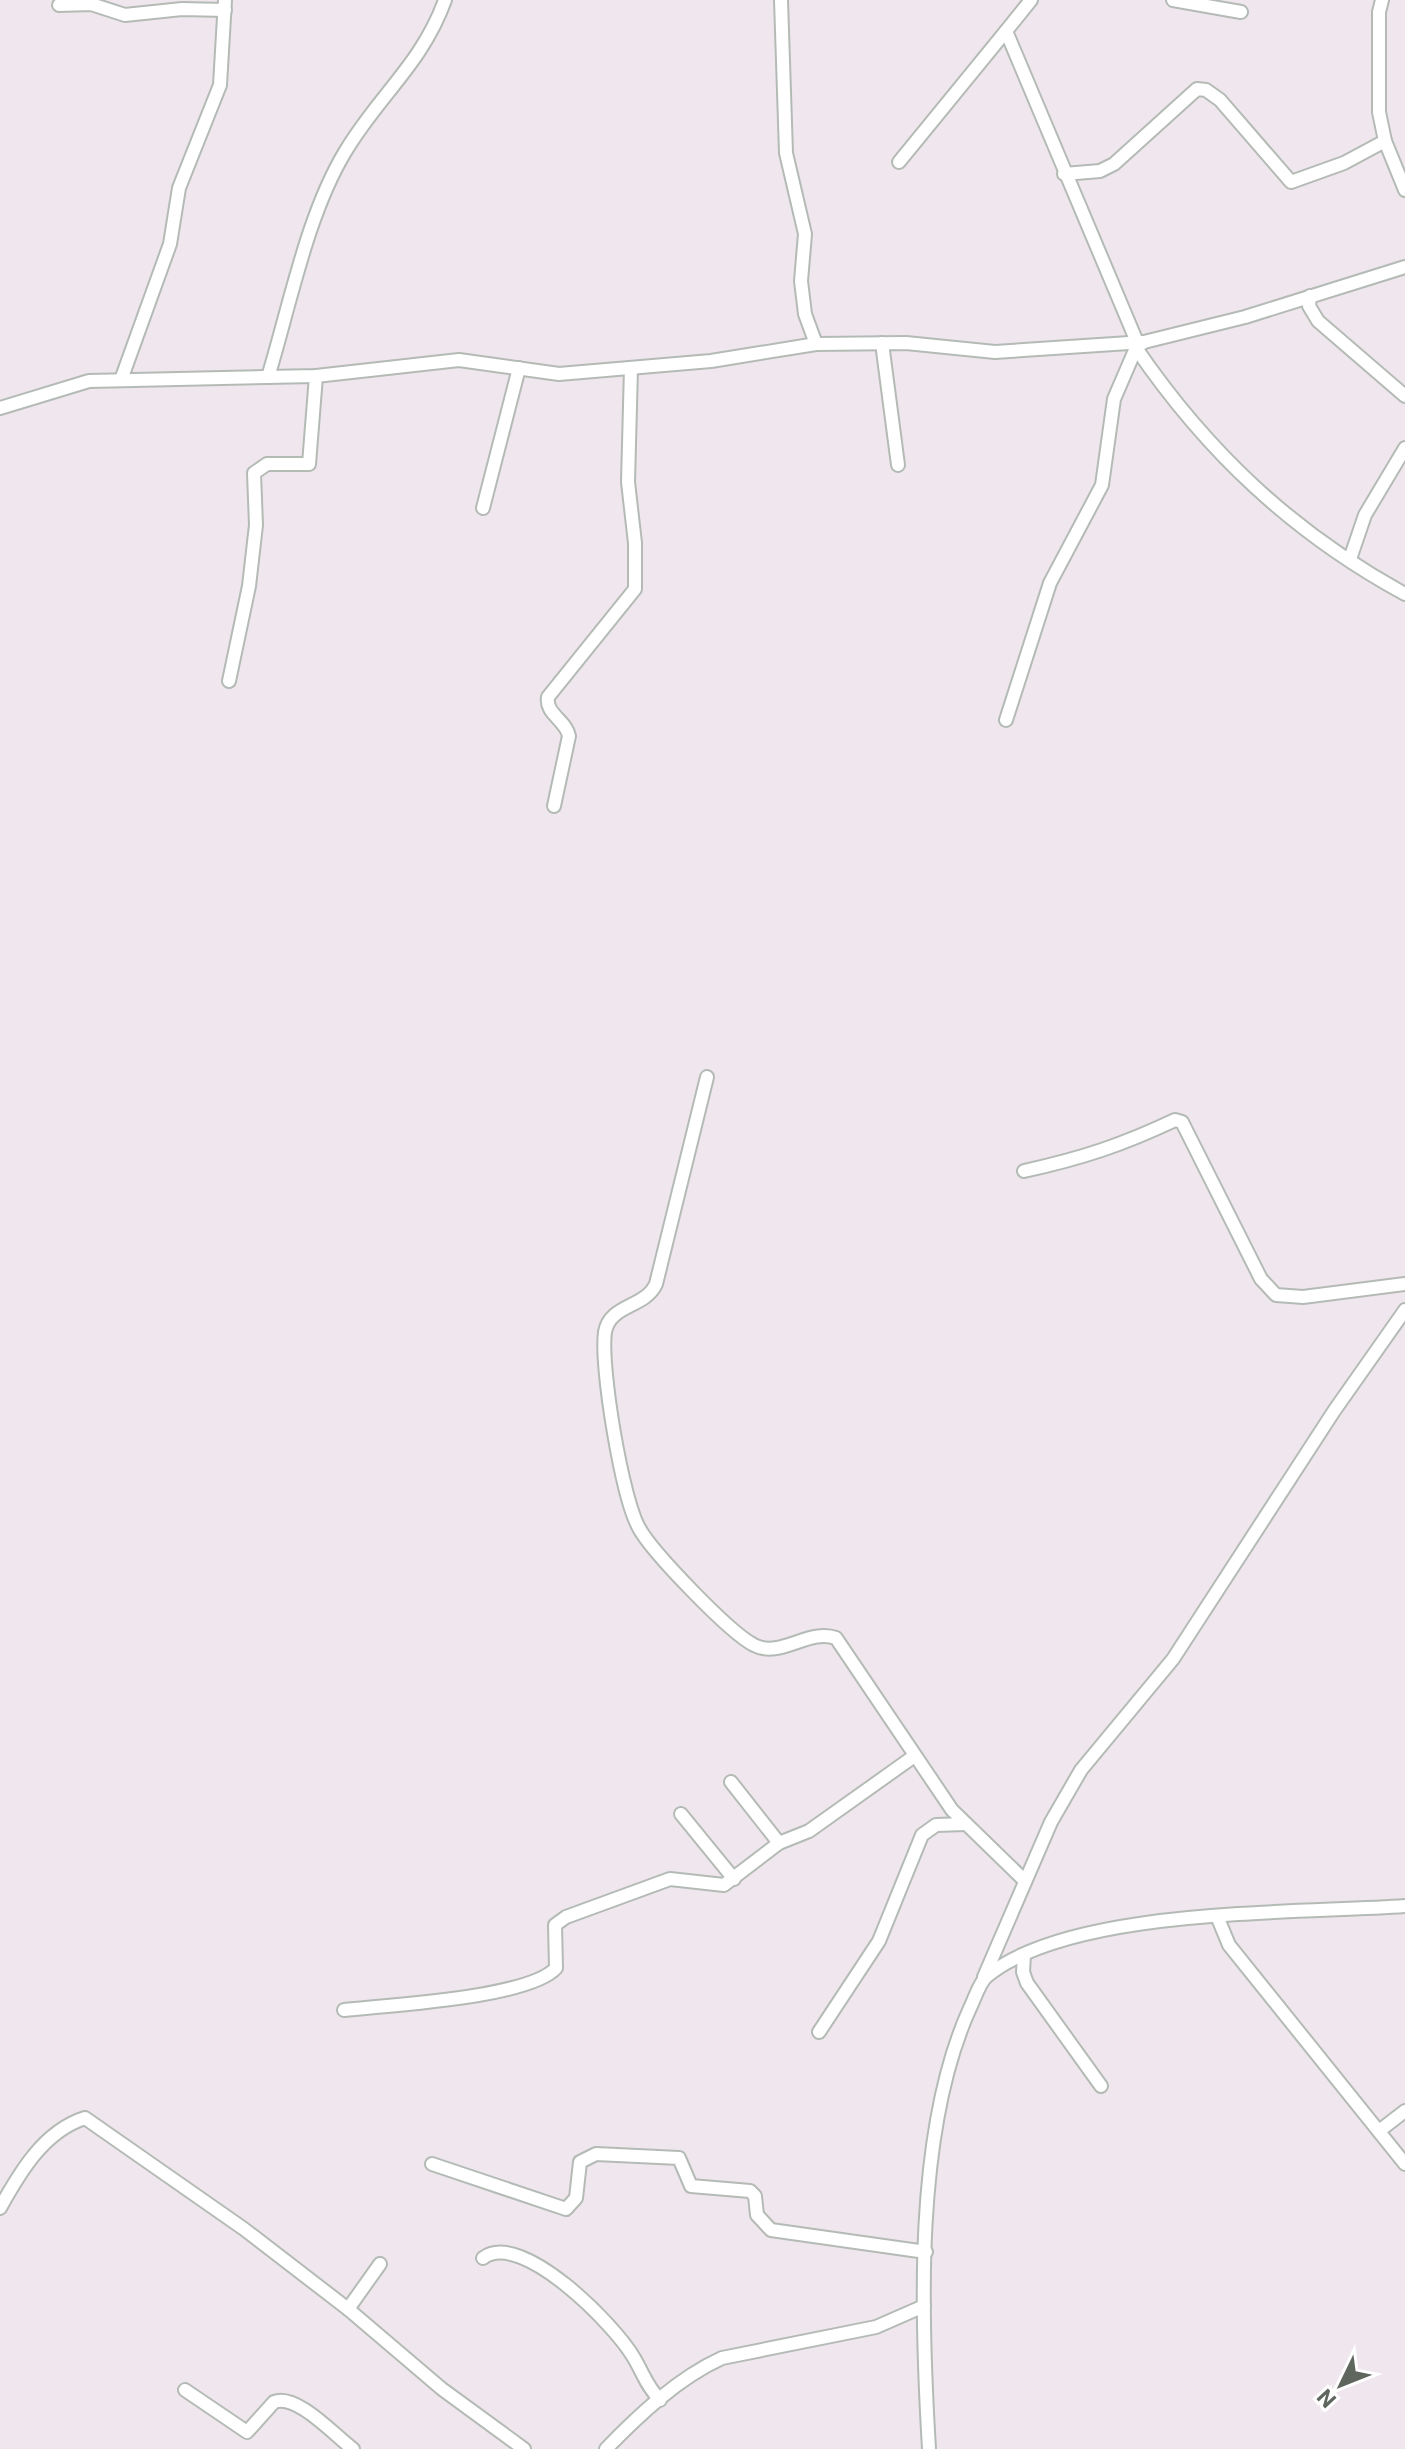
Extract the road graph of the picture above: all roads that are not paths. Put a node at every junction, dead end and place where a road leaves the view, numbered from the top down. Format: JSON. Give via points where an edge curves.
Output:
{"nodes":[{"id":1,"x":445,"y":0,"type":"edge"},
{"id":2,"x":781,"y":0,"type":"edge"},
{"id":3,"x":1031,"y":0,"type":"edge"},
{"id":4,"x":1173,"y":0,"type":"edge"},
{"id":5,"x":1382,"y":0,"type":"edge"},
{"id":6,"x":59,"y":5,"type":"dead end"},
{"id":7,"x":225,"y":5,"type":"edge"},
{"id":8,"x":1241,"y":12,"type":"dead end"},
{"id":9,"x":1006,"y":31,"type":"junction"},
{"id":10,"x":1385,"y":141,"type":"junction"},
{"id":11,"x":899,"y":162,"type":"dead end"},
{"id":12,"x":1064,"y":174,"type":"junction"},
{"id":13,"x":1405,"y":190,"type":"edge"},
{"id":14,"x":1405,"y":267,"type":"edge"},
{"id":15,"x":1310,"y":296,"type":"junction"},
{"id":16,"x":882,"y":343,"type":"junction"},
{"id":17,"x":816,"y":344,"type":"junction"},
{"id":18,"x":1139,"y":344,"type":"junction"},
{"id":19,"x":519,"y":368,"type":"junction"},
{"id":20,"x":631,"y":368,"type":"junction"},
{"id":21,"x":316,"y":376,"type":"junction"},
{"id":22,"x":268,"y":377,"type":"junction"},
{"id":23,"x":121,"y":380,"type":"junction"},
{"id":24,"x":1405,"y":396,"type":"edge"},
{"id":25,"x":0,"y":408,"type":"edge"},
{"id":26,"x":1405,"y":448,"type":"edge"},
{"id":27,"x":898,"y":465,"type":"dead end"},
{"id":28,"x":483,"y":508,"type":"dead end"},
{"id":29,"x":1350,"y":559,"type":"junction"},
{"id":30,"x":1405,"y":594,"type":"edge"},
{"id":31,"x":229,"y":681,"type":"dead end"},
{"id":32,"x":1006,"y":720,"type":"dead end"},
{"id":33,"x":554,"y":806,"type":"dead end"},
{"id":34,"x":707,"y":1077,"type":"dead end"},
{"id":35,"x":1024,"y":1171,"type":"dead end"},
{"id":36,"x":1405,"y":1284,"type":"edge"},
{"id":37,"x":1405,"y":1310,"type":"edge"},
{"id":38,"x":913,"y":1757,"type":"junction"},
{"id":39,"x":731,"y":1782,"type":"dead end"},
{"id":40,"x":681,"y":1814,"type":"dead end"},
{"id":41,"x":966,"y":1824,"type":"junction"},
{"id":42,"x":779,"y":1843,"type":"junction"},
{"id":43,"x":734,"y":1879,"type":"junction"},
{"id":44,"x":1025,"y":1881,"type":"junction"},
{"id":45,"x":1405,"y":1906,"type":"edge"},
{"id":46,"x":1217,"y":1916,"type":"junction"},
{"id":47,"x":1024,"y":1955,"type":"junction"},
{"id":48,"x":984,"y":1979,"type":"junction"},
{"id":49,"x":344,"y":2010,"type":"dead end"},
{"id":50,"x":819,"y":2032,"type":"dead end"},
{"id":51,"x":1101,"y":2086,"type":"dead end"},
{"id":52,"x":1405,"y":2111,"type":"edge"},
{"id":53,"x":1379,"y":2131,"type":"junction"},
{"id":54,"x":432,"y":2164,"type":"dead end"},
{"id":55,"x":1405,"y":2164,"type":"edge"},
{"id":56,"x":0,"y":2208,"type":"edge"},
{"id":57,"x":926,"y":2252,"type":"junction"},
{"id":58,"x":483,"y":2258,"type":"dead end"},
{"id":59,"x":380,"y":2264,"type":"dead end"},
{"id":60,"x":924,"y":2306,"type":"junction"},
{"id":61,"x":348,"y":2309,"type":"junction"},
{"id":62,"x":185,"y":2390,"type":"dead end"},
{"id":63,"x":660,"y":2400,"type":"junction"},
{"id":64,"x":353,"y":2449,"type":"edge"},
{"id":65,"x":524,"y":2449,"type":"edge"},
{"id":66,"x":606,"y":2449,"type":"edge"},
{"id":67,"x":929,"y":2449,"type":"edge"}],
"edges":[{"from":1,"to":22,"type":"street","via":[[424,49],[346,150],[329,182]]},
{"from":2,"to":17,"type":"street","via":[[786,153],[805,234],[805,314]]},
{"from":3,"to":9,"type":"street"},
{"from":4,"to":8,"type":"street"},
{"from":5,"to":10,"type":"street","via":[[1378,99]]},
{"from":6,"to":7,"type":"street","via":[[91,4],[125,15]]},
{"from":7,"to":23,"type":"street","via":[[220,85],[179,188],[170,244]]},
{"from":9,"to":11,"type":"street"},
{"from":9,"to":12,"type":"street"},
{"from":10,"to":12,"type":"street","via":[[1291,182],[1220,100],[1197,89],[1114,164],[1100,171]]},
{"from":10,"to":13,"type":"street"},
{"from":12,"to":18,"type":"street"},
{"from":14,"to":15,"type":"street"},
{"from":15,"to":18,"type":"street"},
{"from":15,"to":24,"type":"street","via":[[1309,306],[1318,321]]},
{"from":16,"to":17,"type":"street"},
{"from":16,"to":18,"type":"street","via":[[995,352]]},
{"from":16,"to":27,"type":"street"},
{"from":17,"to":20,"type":"street"},
{"from":18,"to":29,"type":"street","via":[[1186,418],[1254,489]]},
{"from":18,"to":32,"type":"street","via":[[1114,399],[1102,485],[1050,583]]},
{"from":19,"to":20,"type":"street","via":[[559,374]]},
{"from":19,"to":21,"type":"street","via":[[459,360]]},
{"from":19,"to":28,"type":"street"},
{"from":20,"to":33,"type":"street","via":[[628,482],[635,589],[548,697],[549,709],[569,736]]},
{"from":21,"to":22,"type":"street"},
{"from":21,"to":31,"type":"street","via":[[309,464],[267,464],[254,473],[256,525],[249,586]]},
{"from":22,"to":23,"type":"street"},
{"from":23,"to":25,"type":"street","via":[[89,381]]},
{"from":26,"to":29,"type":"street","via":[[1365,515]]},
{"from":29,"to":30,"type":"street"},
{"from":34,"to":38,"type":"street","via":[[656,1284],[642,1301],[616,1313],[605,1333],[609,1398],[634,1514],[654,1547],[755,1646],[776,1648],[836,1638]]},
{"from":35,"to":36,"type":"street","via":[[1072,1161],[1137,1140],[1175,1120],[1182,1122],[1261,1279],[1276,1295],[1303,1297]]},
{"from":37,"to":44,"type":"street","via":[[1173,1659],[1081,1770]]},
{"from":38,"to":41,"type":"street"},
{"from":38,"to":42,"type":"street","via":[[809,1831]]},
{"from":39,"to":42,"type":"street"},
{"from":40,"to":43,"type":"street"},
{"from":41,"to":44,"type":"street"},
{"from":41,"to":50,"type":"street","via":[[936,1825],[922,1835],[879,1941]]},
{"from":42,"to":43,"type":"street"},
{"from":43,"to":49,"type":"street","via":[[719,1886],[670,1879],[566,1917],[555,1925],[556,1968],[536,1981],[485,1993]]},
{"from":44,"to":48,"type":"street"},
{"from":45,"to":46,"type":"street"},
{"from":46,"to":47,"type":"street","via":[[1128,1927]]},
{"from":46,"to":53,"type":"street","via":[[1229,1945]]},
{"from":47,"to":48,"type":"street"},
{"from":47,"to":51,"type":"street","via":[[1027,1983]]},
{"from":48,"to":57,"type":"street","via":[[949,2062]]},
{"from":52,"to":53,"type":"street"},
{"from":53,"to":55,"type":"street"},
{"from":54,"to":57,"type":"street","via":[[566,2209],[576,2198],[580,2162],[596,2154],[679,2158],[691,2186],[750,2191],[757,2215],[771,2230]]},
{"from":56,"to":61,"type":"street","via":[[18,2175],[48,2139],[85,2118]]},
{"from":57,"to":60,"type":"street"},
{"from":58,"to":63,"type":"street","via":[[507,2250],[552,2273],[606,2324]]},
{"from":59,"to":61,"type":"street"},
{"from":60,"to":63,"type":"street","via":[[876,2327],[722,2358]]},
{"from":60,"to":67,"type":"street"},
{"from":61,"to":65,"type":"street","via":[[442,2389]]},
{"from":62,"to":64,"type":"street","via":[[247,2432],[274,2402],[289,2401]]},
{"from":63,"to":66,"type":"street"}]}
